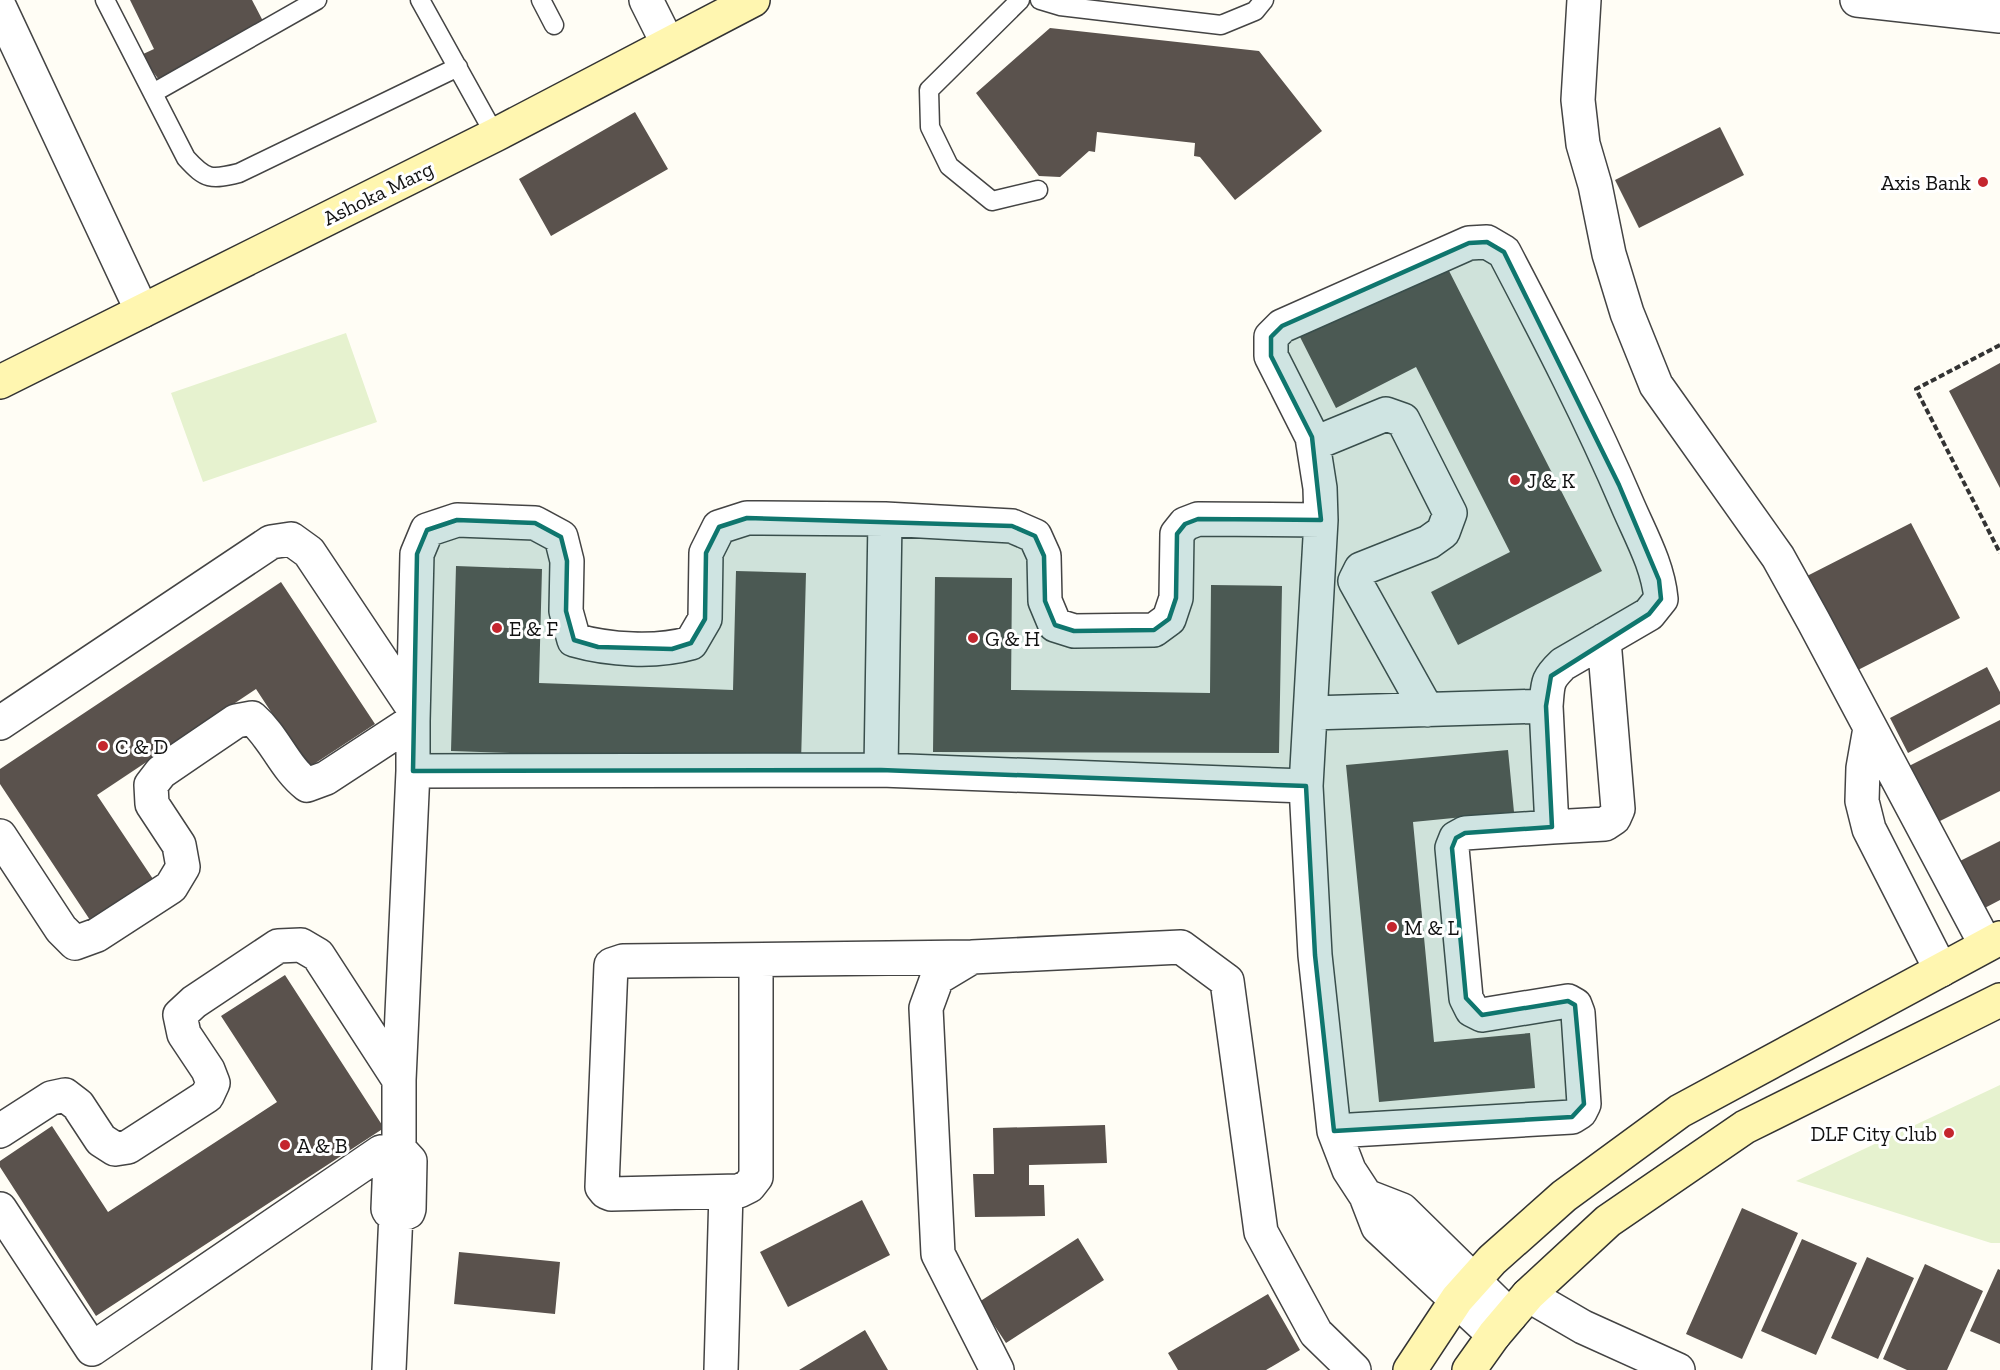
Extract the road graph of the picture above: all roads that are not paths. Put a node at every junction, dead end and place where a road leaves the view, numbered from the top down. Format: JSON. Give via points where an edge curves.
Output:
{"nodes":[{"id":1,"x":105,"y":0,"type":"edge"},
{"id":2,"x":317,"y":0,"type":"edge"},
{"id":3,"x":420,"y":0,"type":"edge"},
{"id":4,"x":541,"y":0,"type":"edge"},
{"id":5,"x":646,"y":0,"type":"edge"},
{"id":6,"x":753,"y":0,"type":"edge"},
{"id":7,"x":1020,"y":0,"type":"edge"},
{"id":8,"x":1040,"y":0,"type":"edge"},
{"id":9,"x":1264,"y":0,"type":"edge"},
{"id":10,"x":1584,"y":0,"type":"edge"},
{"id":11,"x":1857,"y":0,"type":"edge"},
{"id":12,"x":0,"y":8,"type":"edge"},
{"id":13,"x":2000,"y":16,"type":"edge"},
{"id":14,"x":554,"y":25,"type":"dead end"},
{"id":15,"x":668,"y":44,"type":"junction"},
{"id":16,"x":458,"y":67,"type":"junction"},
{"id":17,"x":153,"y":93,"type":"junction"},
{"id":18,"x":495,"y":135,"type":"junction"},
{"id":19,"x":1038,"y":190,"type":"dead end"},
{"id":20,"x":142,"y":311,"type":"junction"},
{"id":21,"x":0,"y":381,"type":"edge"},
{"id":22,"x":1313,"y":444,"type":"junction"},
{"id":23,"x":885,"y":519,"type":"junction"},
{"id":24,"x":1321,"y":520,"type":"junction"},
{"id":25,"x":1604,"y":640,"type":"junction"},
{"id":26,"x":1546,"y":706,"type":"junction"},
{"id":27,"x":1427,"y":710,"type":"junction"},
{"id":28,"x":1311,"y":713,"type":"junction"},
{"id":29,"x":413,"y":714,"type":"junction"},
{"id":30,"x":0,"y":723,"type":"edge"},
{"id":31,"x":1870,"y":728,"type":"junction"},
{"id":32,"x":881,"y":770,"type":"junction"},
{"id":33,"x":413,"y":771,"type":"junction"},
{"id":34,"x":1306,"y":786,"type":"junction"},
{"id":35,"x":1552,"y":827,"type":"junction"},
{"id":36,"x":0,"y":836,"type":"edge"},
{"id":37,"x":1993,"y":942,"type":"edge"},
{"id":38,"x":972,"y":957,"type":"junction"},
{"id":39,"x":756,"y":960,"type":"junction"},
{"id":40,"x":1941,"y":970,"type":"junction"},
{"id":41,"x":2000,"y":1000,"type":"edge"},
{"id":42,"x":399,"y":1080,"type":"junction"},
{"id":43,"x":0,"y":1131,"type":"edge"},
{"id":44,"x":1334,"y":1131,"type":"junction"},
{"id":45,"x":399,"y":1149,"type":"junction"},
{"id":46,"x":726,"y":1192,"type":"junction"},
{"id":47,"x":0,"y":1209,"type":"edge"},
{"id":48,"x":1466,"y":1290,"type":"junction"},
{"id":49,"x":1511,"y":1315,"type":"junction"},
{"id":50,"x":389,"y":1370,"type":"edge"},
{"id":51,"x":721,"y":1370,"type":"edge"},
{"id":52,"x":997,"y":1370,"type":"edge"},
{"id":53,"x":1354,"y":1370,"type":"edge"},
{"id":54,"x":1410,"y":1370,"type":"edge"},
{"id":55,"x":1469,"y":1370,"type":"edge"},
{"id":56,"x":1678,"y":1370,"type":"edge"}],
"edges":[{"from":1,"to":17,"type":"lane"},
{"from":2,"to":17,"type":"lane"},
{"from":3,"to":16,"type":"lane"},
{"from":4,"to":14,"type":"lane"},
{"from":5,"to":15,"type":"street"},
{"from":6,"to":15,"type":"street","name":"Ashoka Marg"},
{"from":7,"to":19,"type":"lane","via":[[929,90],[930,127],[949,166],[992,201]]},
{"from":8,"to":9,"type":"lane","via":[[1060,6],[1221,25],[1255,11]]},
{"from":10,"to":31,"type":"street","via":[[1578,100],[1583,144],[1627,313],[1656,386],[1778,557]]},
{"from":11,"to":13,"type":"street"},
{"from":12,"to":20,"type":"street"},
{"from":15,"to":18,"type":"street","name":"Ashoka Marg"},
{"from":16,"to":17,"type":"lane","via":[[240,173],[218,179],[200,173],[186,158]]},
{"from":16,"to":18,"type":"lane"},
{"from":18,"to":20,"type":"street","name":"Ashoka Marg"},
{"from":20,"to":21,"type":"street","name":"Ashoka Marg"},
{"from":22,"to":24,"type":"street"},
{"from":22,"to":25,"type":"street","via":[[1271,356],[1271,337],[1282,326],[1469,243],[1487,242],[1504,252],[1564,367],[1659,580],[1661,599],[1649,614]]},
{"from":22,"to":27,"type":"street","via":[[1386,414],[1403,420],[1450,513],[1443,532],[1361,569],[1355,581]]},
{"from":23,"to":24,"type":"street","via":[[1012,526],[1035,536],[1044,556],[1046,601],[1055,625],[1074,631],[1154,630],[1169,620],[1176,598],[1176,534],[1185,524],[1198,519]]},
{"from":23,"to":29,"type":"street","via":[[747,518],[719,528],[706,553],[705,619],[692,643],[672,649],[598,647],[574,640],[566,611],[567,561],[561,537],[536,523],[458,520],[427,530],[417,554]]},
{"from":23,"to":32,"type":"street"},
{"from":24,"to":28,"type":"street"},
{"from":25,"to":26,"type":"street","via":[[1563,664],[1551,676]]},
{"from":25,"to":35,"type":"street","via":[[1618,809],[1605,824]]},
{"from":26,"to":27,"type":"street"},
{"from":26,"to":35,"type":"street"},
{"from":27,"to":28,"type":"street"},
{"from":28,"to":34,"type":"street"},
{"from":29,"to":30,"type":"street","via":[[309,552],[291,539],[271,542]]},
{"from":29,"to":33,"type":"street"},
{"from":29,"to":36,"type":"street","via":[[326,778],[308,785],[295,775],[252,718],[236,721],[161,772],[150,785],[152,804],[179,844],[183,867],[171,886],[97,936],[75,943],[61,929]]},
{"from":31,"to":37,"type":"street"},
{"from":31,"to":40,"type":"street","via":[[1862,801],[1869,829]]},
{"from":32,"to":33,"type":"street"},
{"from":32,"to":34,"type":"street"},
{"from":33,"to":42,"type":"street"},
{"from":34,"to":44,"type":"street","via":[[1315,955]]},
{"from":35,"to":44,"type":"street","via":[[1465,833],[1456,838],[1452,848],[1466,998],[1472,1010],[1482,1015],[1568,1001],[1575,1005],[1584,1104],[1580,1112],[1572,1117]]},
{"from":37,"to":40,"type":"street"},
{"from":38,"to":39,"type":"street"},
{"from":38,"to":52,"type":"street","via":[[937,978],[926,1008],[938,1254]]},
{"from":38,"to":53,"type":"street","via":[[1181,947],[1227,981],[1261,1232],[1316,1333]]},
{"from":39,"to":46,"type":"street","via":[[756,1177],[749,1186]]},
{"from":39,"to":46,"type":"street","via":[[611,964],[602,1186],[611,1194]]},
{"from":40,"to":48,"type":"street","via":[[1680,1110],[1564,1196],[1492,1260]]},
{"from":41,"to":49,"type":"street","via":[[1745,1127],[1608,1221]]},
{"from":42,"to":43,"type":"street","via":[[318,955],[302,945],[278,946],[180,1015],[184,1034],[213,1083],[207,1096],[128,1147],[115,1149],[101,1140],[78,1105],[65,1095],[51,1098]]},
{"from":42,"to":45,"type":"street"},
{"from":44,"to":48,"type":"street","via":[[1378,1227]]},
{"from":45,"to":47,"type":"street","via":[[381,1152],[92,1349]]},
{"from":45,"to":50,"type":"street","via":[[410,1161],[409,1209],[396,1213]]},
{"from":46,"to":51,"type":"street"},
{"from":48,"to":49,"type":"street"},
{"from":48,"to":54,"type":"street"},
{"from":49,"to":55,"type":"street"},
{"from":49,"to":56,"type":"street","via":[[1583,1327]]}]}
